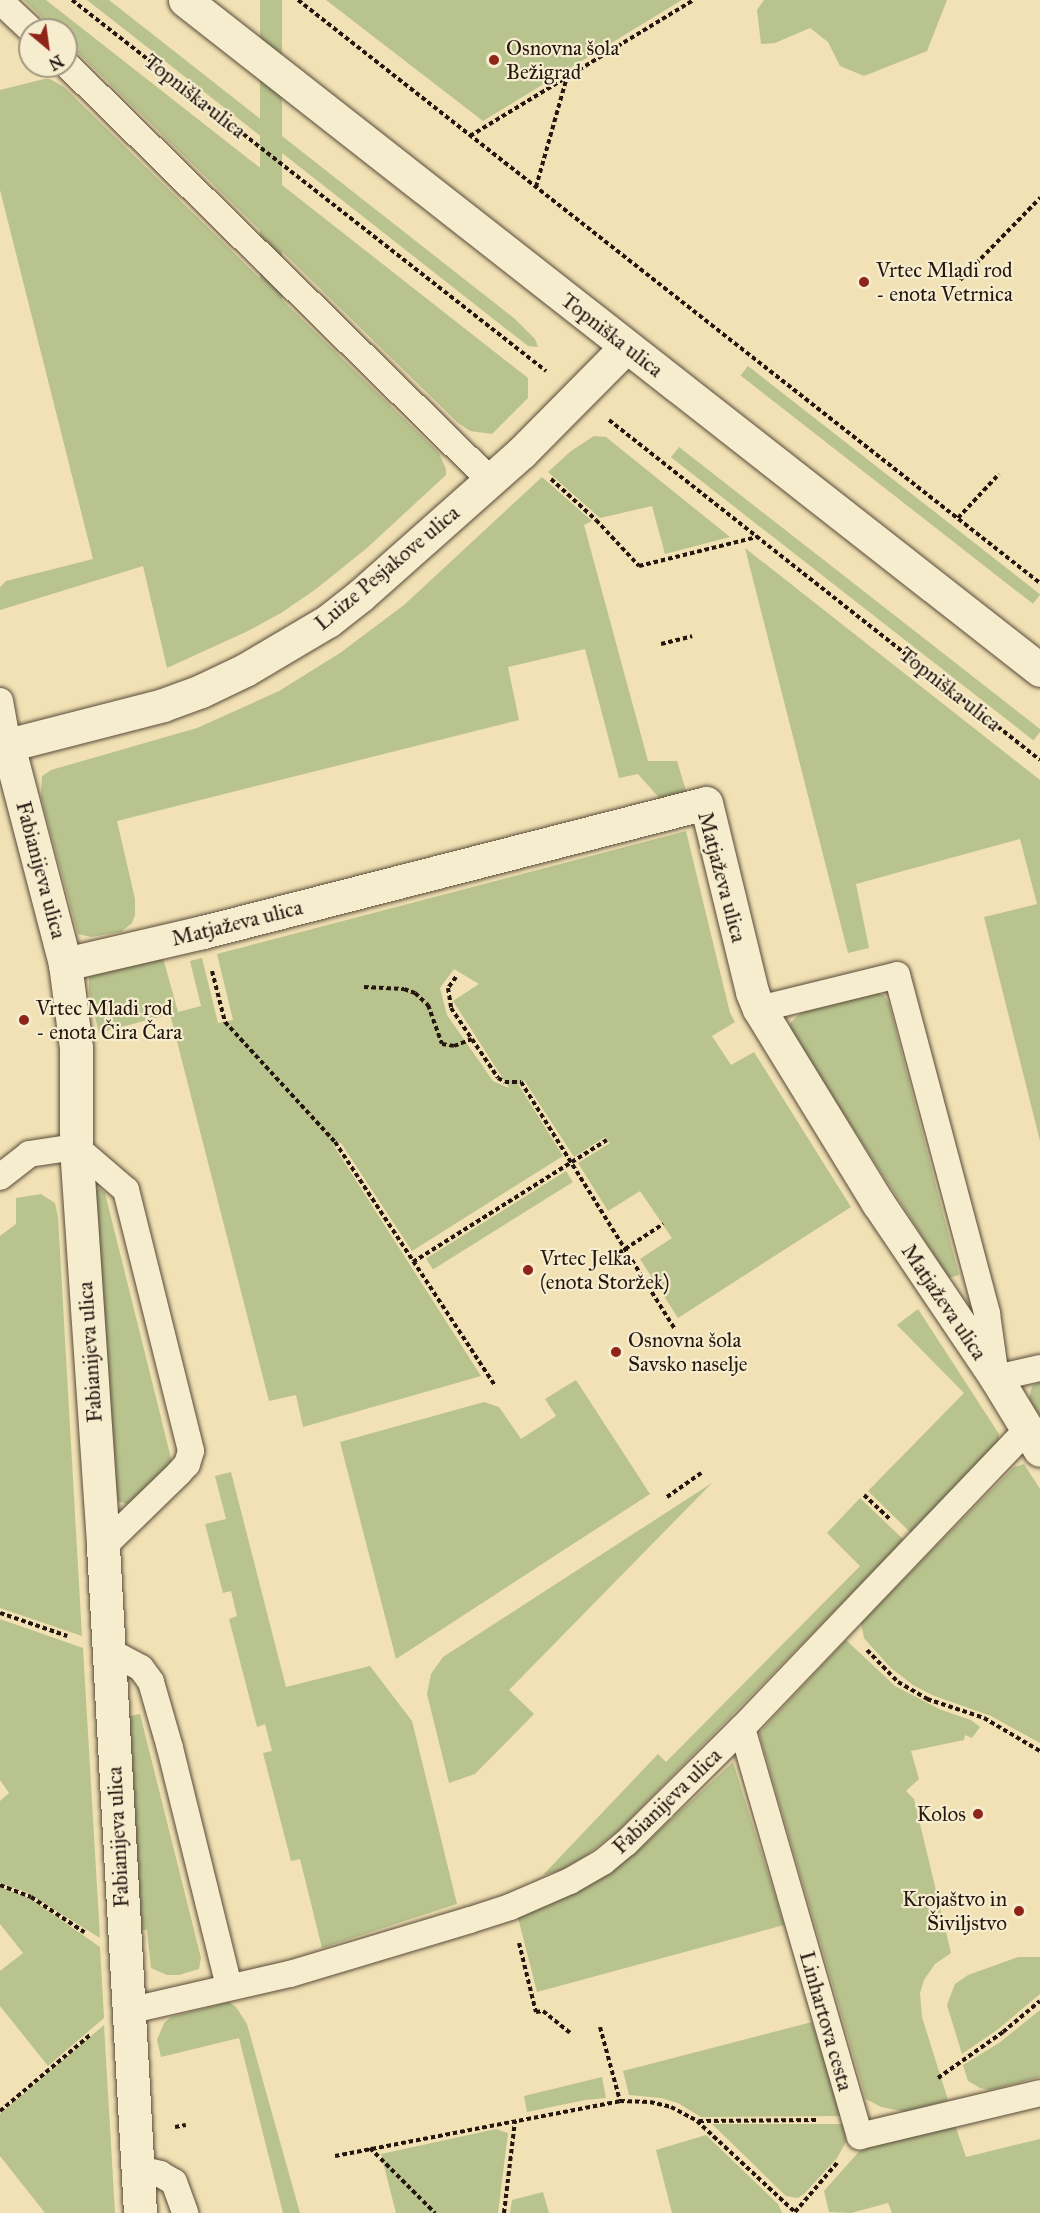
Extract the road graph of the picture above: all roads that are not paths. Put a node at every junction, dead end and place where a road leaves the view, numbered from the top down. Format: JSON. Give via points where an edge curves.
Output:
{"nodes":[{"id":1,"x":184,"y":0,"type":"edge"},
{"id":2,"x":0,"y":2,"type":"edge"},
{"id":3,"x":18,"y":18,"type":"edge"},
{"id":4,"x":78,"y":76,"type":"edge"},
{"id":5,"x":626,"y":346,"type":"junction"},
{"id":6,"x":490,"y":480,"type":"junction"},
{"id":7,"x":1040,"y":670,"type":"edge"},
{"id":8,"x":0,"y":701,"type":"edge"},
{"id":9,"x":4,"y":746,"type":"edge"},
{"id":10,"x":65,"y":964,"type":"junction"},
{"id":11,"x":759,"y":1009,"type":"junction"},
{"id":12,"x":76,"y":1148,"type":"junction"},
{"id":13,"x":0,"y":1177,"type":"edge"},
{"id":14,"x":1040,"y":1368,"type":"edge"},
{"id":15,"x":996,"y":1378,"type":"junction"},
{"id":16,"x":1034,"y":1440,"type":"edge"},
{"id":17,"x":103,"y":1547,"type":"junction"},
{"id":18,"x":107,"y":1650,"type":"junction"},
{"id":19,"x":742,"y":1728,"type":"junction"},
{"id":20,"x":229,"y":1987,"type":"junction"},
{"id":21,"x":128,"y":2007,"type":"junction"},
{"id":22,"x":1040,"y":2093,"type":"edge"},
{"id":23,"x":139,"y":2169,"type":"junction"},
{"id":24,"x":140,"y":2213,"type":"edge"},
{"id":25,"x":185,"y":2213,"type":"edge"}],
"edges":[{"from":1,"to":5,"type":"street","name":"Topniška ulica"},
{"from":2,"to":3,"type":"lane"},
{"from":4,"to":6,"type":"lane"},
{"from":5,"to":6,"type":"street","name":"Luize Pesjakove ulica"},
{"from":5,"to":7,"type":"street","name":"Topniška ulica"},
{"from":6,"to":9,"type":"street","name":"Luize Pesjakove ulica","via":[[336,615],[245,670],[163,705]]},
{"from":8,"to":9,"type":"lane","name":"Fabianijeva ulica"},
{"from":9,"to":10,"type":"street","name":"Fabianijeva ulica"},
{"from":10,"to":11,"type":"street","name":"Matjaževa ulica","via":[[706,803]]},
{"from":10,"to":12,"type":"street","name":"Fabianijeva ulica","via":[[76,1048]]},
{"from":11,"to":15,"type":"street","name":"Matjaževa ulica","via":[[878,1203]]},
{"from":11,"to":15,"type":"lane","via":[[897,975],[987,1314]]},
{"from":12,"to":13,"type":"lane","via":[[29,1154]]},
{"from":12,"to":17,"type":"street","name":"Fabianijeva ulica"},
{"from":12,"to":17,"type":"lane","via":[[126,1190],[191,1451],[179,1473]]},
{"from":14,"to":15,"type":"lane"},
{"from":15,"to":16,"type":"street","name":"Matjaževa ulica"},
{"from":16,"to":19,"type":"lane","name":"Fabianijeva ulica","via":[[843,1623]]},
{"from":17,"to":18,"type":"street","name":"Fabianijeva ulica"},
{"from":18,"to":20,"type":"lane","via":[[141,1668],[151,1682]]},
{"from":18,"to":21,"type":"street","name":"Fabianijeva ulica"},
{"from":19,"to":20,"type":"lane","name":"Fabianijeva ulica","via":[[626,1844],[570,1881],[510,1907],[290,1974]]},
{"from":19,"to":22,"type":"lane","name":"Linhartova cesta","via":[[857,2128]]},
{"from":20,"to":21,"type":"lane","name":"Fabianijeva ulica"},
{"from":21,"to":23,"type":"street","name":"Fabianijeva ulica"},
{"from":23,"to":24,"type":"street","name":"Fabianijeva ulica"},
{"from":23,"to":25,"type":"lane","via":[[174,2182]]}]}
